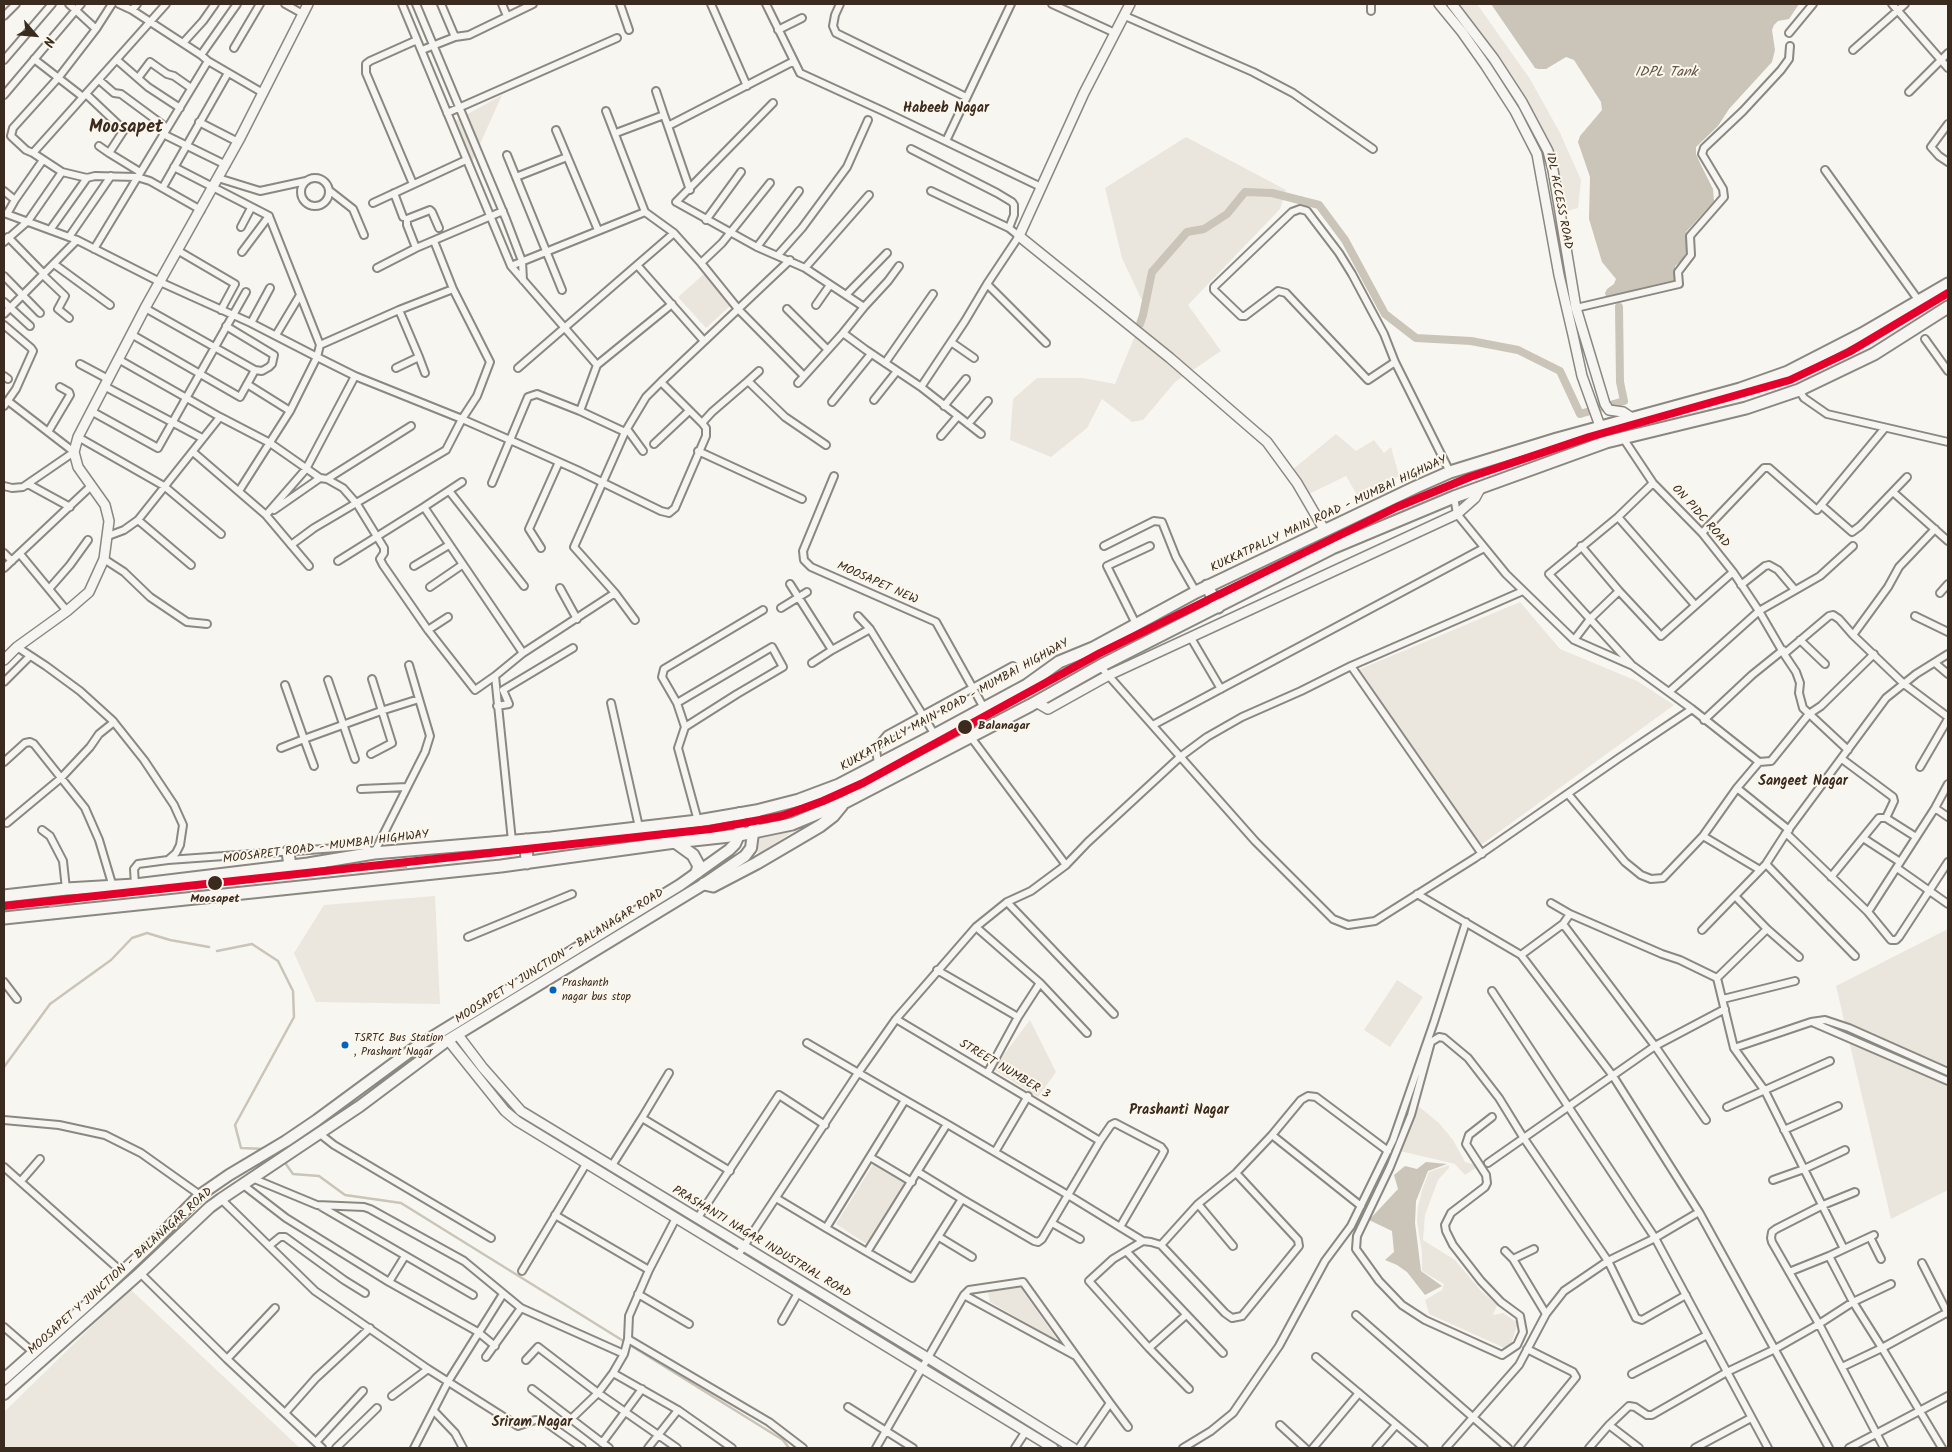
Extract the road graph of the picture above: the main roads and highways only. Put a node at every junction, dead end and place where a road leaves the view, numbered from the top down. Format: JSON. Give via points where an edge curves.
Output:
{"nodes":[{"id":1,"x":1948,"y":284,"type":"edge"},
{"id":2,"x":1948,"y":307,"type":"edge"},
{"id":3,"x":1207,"y":586,"type":"junction"},
{"id":4,"x":1218,"y":607,"type":"junction"},
{"id":5,"x":845,"y":802,"type":"junction"},
{"id":6,"x":756,"y":811,"type":"junction"},
{"id":7,"x":740,"y":813,"type":"junction"},
{"id":8,"x":754,"y":831,"type":"junction"},
{"id":9,"x":739,"y":835,"type":"junction"},
{"id":10,"x":526,"y":840,"type":"junction"},
{"id":11,"x":676,"y":842,"type":"junction"},
{"id":12,"x":288,"y":852,"type":"road end"},
{"id":13,"x":527,"y":863,"type":"junction"},
{"id":14,"x":290,"y":866,"type":"junction"},
{"id":15,"x":697,"y":872,"type":"junction"},
{"id":16,"x":704,"y":884,"type":"junction"},
{"id":17,"x":4,"y":896,"type":"edge"},
{"id":18,"x":4,"y":918,"type":"edge"},
{"id":19,"x":169,"y":1227,"type":"junction"},
{"id":20,"x":178,"y":1236,"type":"junction"},
{"id":21,"x":4,"y":1379,"type":"edge"},
{"id":22,"x":4,"y":1394,"type":"edge"}],
"edges":[{"from":1,"to":3,"type":"highway","name":"KUKKATPALLY MAIN ROAD - MUMBAI HIGHWAY","via":[[1788,372],[1740,389],[1632,418],[1598,421],[1450,472]]},
{"from":2,"to":4,"type":"highway","via":[[1866,358],[1799,390],[1746,408],[1606,442],[1454,497],[1332,548]]},
{"from":3,"to":4,"type":"highway"},
{"from":3,"to":6,"type":"highway","name":"KUKKATPALLY MAIN ROAD - MUMBAI HIGHWAY","via":[[1093,648],[1059,662],[1027,685],[839,785]]},
{"from":4,"to":5,"type":"highway"},
{"from":5,"to":8,"type":"highway","via":[[792,824]]},
{"from":5,"to":16,"type":"highway","via":[[820,826],[711,887]]},
{"from":6,"to":7,"type":"highway","name":"KUKKATPALLY MAIN ROAD - MUMBAI HIGHWAY"},
{"from":6,"to":8,"type":"main road","name":"MOOSAPET Y JUNCTION - BALANAGAR ROAD"},
{"from":7,"to":9,"type":"main road"},
{"from":7,"to":10,"type":"highway","name":"MOOSAPET ROAD - MUMBAI HIGHWAY","via":[[698,821]]},
{"from":8,"to":9,"type":"highway"},
{"from":8,"to":16,"type":"main road","name":"MOOSAPET Y JUNCTION - BALANAGAR ROAD","via":[[746,856]]},
{"from":9,"to":11,"type":"highway"},
{"from":9,"to":15,"type":"main road","via":[[733,847]]},
{"from":10,"to":13,"type":"highway"},
{"from":10,"to":14,"type":"highway","name":"MOOSAPET ROAD - MUMBAI HIGHWAY","via":[[371,853]]},
{"from":11,"to":13,"type":"highway"},
{"from":11,"to":15,"type":"highway","via":[[693,855],[699,866]]},
{"from":12,"to":14,"type":"highway"},
{"from":13,"to":18,"type":"highway"},
{"from":14,"to":17,"type":"highway","name":"MOOSAPET ROAD - MUMBAI HIGHWAY","via":[[135,885]]},
{"from":15,"to":19,"type":"main road","via":[[416,1047],[286,1141],[200,1196]]},
{"from":16,"to":20,"type":"main road","name":"MOOSAPET Y JUNCTION - BALANAGAR ROAD","via":[[448,1040],[320,1134],[221,1199]]},
{"from":19,"to":20,"type":"main road"},
{"from":19,"to":21,"type":"main road"},
{"from":20,"to":22,"type":"main road","name":"MOOSAPET Y JUNCTION - BALANAGAR ROAD"}]}
